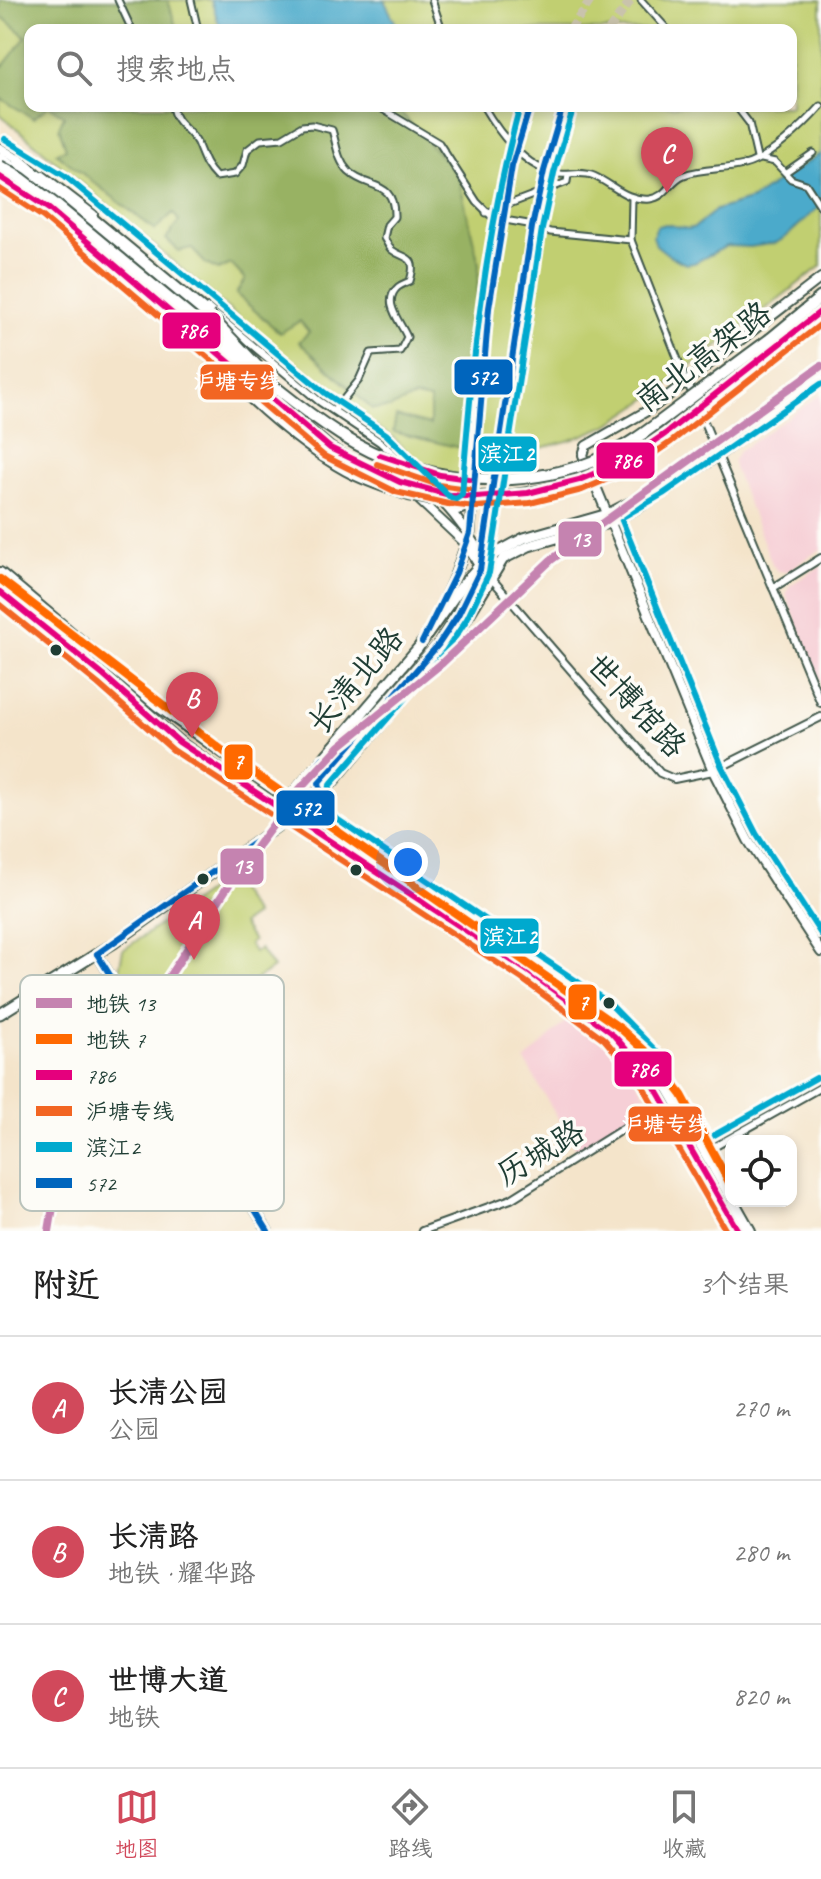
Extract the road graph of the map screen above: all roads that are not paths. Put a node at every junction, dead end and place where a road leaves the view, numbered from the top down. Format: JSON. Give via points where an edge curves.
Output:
{"nodes":[{"id":1,"x":118,"y":0,"type":"edge"},
{"id":2,"x":191,"y":0,"type":"edge"},
{"id":3,"x":432,"y":0,"type":"edge"},
{"id":4,"x":641,"y":0,"type":"edge"},
{"id":5,"x":129,"y":24,"type":"edge"},
{"id":6,"x":197,"y":24,"type":"edge"},
{"id":7,"x":440,"y":24,"type":"edge"},
{"id":8,"x":663,"y":24,"type":"edge"},
{"id":9,"x":821,"y":106,"type":"edge"},
{"id":10,"x":174,"y":112,"type":"edge"},
{"id":11,"x":390,"y":112,"type":"edge"},
{"id":12,"x":487,"y":112,"type":"edge"},
{"id":13,"x":741,"y":112,"type":"edge"},
{"id":14,"x":0,"y":148,"type":"edge"},
{"id":15,"x":813,"y":153,"type":"dead end"},
{"id":16,"x":0,"y":157,"type":"edge"},
{"id":17,"x":757,"y":158,"type":"junction"},
{"id":18,"x":19,"y":160,"type":"junction"},
{"id":19,"x":0,"y":166,"type":"edge"},
{"id":20,"x":786,"y":172,"type":"junction"},
{"id":21,"x":568,"y":175,"type":"junction"},
{"id":22,"x":0,"y":180,"type":"edge"},
{"id":23,"x":36,"y":181,"type":"junction"},
{"id":24,"x":56,"y":191,"type":"junction"},
{"id":25,"x":632,"y":198,"type":"junction"},
{"id":26,"x":821,"y":207,"type":"edge"},
{"id":27,"x":486,"y":213,"type":"junction"},
{"id":28,"x":631,"y":240,"type":"junction"},
{"id":29,"x":821,"y":278,"type":"edge"},
{"id":30,"x":821,"y":297,"type":"edge"},
{"id":31,"x":821,"y":311,"type":"edge"},
{"id":32,"x":192,"y":338,"type":"junction"},
{"id":33,"x":821,"y":372,"type":"edge"},
{"id":34,"x":686,"y":378,"type":"junction"},
{"id":35,"x":821,"y":380,"type":"edge"},
{"id":36,"x":274,"y":387,"type":"junction"},
{"id":37,"x":334,"y":411,"type":"junction"},
{"id":38,"x":715,"y":452,"type":"junction"},
{"id":39,"x":475,"y":453,"type":"tunnel mouth"},
{"id":40,"x":416,"y":476,"type":"junction"},
{"id":41,"x":484,"y":495,"type":"junction"},
{"id":42,"x":472,"y":499,"type":"junction"},
{"id":43,"x":445,"y":506,"type":"junction"},
{"id":44,"x":610,"y":518,"type":"junction"},
{"id":45,"x":470,"y":533,"type":"junction"},
{"id":46,"x":466,"y":544,"type":"junction"},
{"id":47,"x":821,"y":558,"type":"edge"},
{"id":48,"x":481,"y":563,"type":"junction"},
{"id":49,"x":0,"y":573,"type":"edge"},
{"id":50,"x":491,"y":578,"type":"junction"},
{"id":51,"x":773,"y":588,"type":"junction"},
{"id":52,"x":0,"y":592,"type":"edge"},
{"id":53,"x":467,"y":597,"type":"tunnel mouth"},
{"id":54,"x":430,"y":629,"type":"junction"},
{"id":55,"x":821,"y":703,"type":"edge"},
{"id":56,"x":821,"y":717,"type":"edge"},
{"id":57,"x":713,"y":771,"type":"junction"},
{"id":58,"x":320,"y":789,"type":"junction"},
{"id":59,"x":289,"y":799,"type":"junction"},
{"id":60,"x":304,"y":809,"type":"junction"},
{"id":61,"x":279,"y":810,"type":"junction"},
{"id":62,"x":296,"y":821,"type":"junction"},
{"id":63,"x":282,"y":823,"type":"junction"},
{"id":64,"x":821,"y":952,"type":"edge"},
{"id":65,"x":97,"y":954,"type":"junction"},
{"id":66,"x":63,"y":975,"type":"edge"},
{"id":67,"x":110,"y":975,"type":"edge"},
{"id":68,"x":20,"y":1002,"type":"edge"},
{"id":69,"x":0,"y":1014,"type":"edge"},
{"id":70,"x":821,"y":1087,"type":"edge"},
{"id":71,"x":669,"y":1100,"type":"junction"},
{"id":72,"x":705,"y":1152,"type":"junction"},
{"id":73,"x":725,"y":1187,"type":"edge"},
{"id":74,"x":736,"y":1207,"type":"edge"},
{"id":75,"x":256,"y":1211,"type":"edge"},
{"id":76,"x":268,"y":1231,"type":"edge"},
{"id":77,"x":422,"y":1231,"type":"edge"},
{"id":78,"x":738,"y":1231,"type":"edge"},
{"id":79,"x":750,"y":1231,"type":"edge"}],
"edges":[{"from":1,"to":5,"type":"street"},
{"from":2,"to":6,"type":"street"},
{"from":3,"to":7,"type":"street"},
{"from":4,"to":8,"type":"street"},
{"from":9,"to":17,"type":"street","via":[[803,126]]},
{"from":10,"to":37,"type":"street","via":[[216,177],[235,174],[247,150],[260,140],[282,138],[312,125],[332,130],[338,158],[348,172],[382,186],[389,195],[394,217],[384,238],[412,262],[410,281],[397,288],[391,300],[407,337],[400,351],[371,353],[359,380]]},
{"from":11,"to":27,"type":"street","via":[[439,143]]},
{"from":12,"to":21,"type":"street","via":[[525,157]]},
{"from":13,"to":17,"type":"street","via":[[749,123]]},
{"from":14,"to":18,"type":"street"},
{"from":15,"to":20,"type":"street"},
{"from":16,"to":23,"type":"street"},
{"from":17,"to":20,"type":"street","via":[[775,162]]},
{"from":17,"to":25,"type":"street","via":[[745,165],[688,174],[653,199]]},
{"from":18,"to":24,"type":"main road"},
{"from":18,"to":37,"type":"street","via":[[59,184]]},
{"from":19,"to":36,"type":"main road","name":"南北高架路","bridge":true,"via":[[55,204]]},
{"from":20,"to":26,"type":"street","via":[[806,184]]},
{"from":21,"to":25,"type":"street","via":[[591,175]]},
{"from":21,"to":27,"type":"street","via":[[567,182]]},
{"from":22,"to":32,"type":"street"},
{"from":22,"to":41,"type":"main road","name":"南北高架路","bridge":true,"via":[[49,209],[330,448],[424,490]]},
{"from":23,"to":24,"type":"main road"},
{"from":23,"to":40,"type":"street","via":[[303,405]]},
{"from":24,"to":36,"type":"main road","bridge":true,"via":[[209,315]]},
{"from":25,"to":28,"type":"street"},
{"from":27,"to":28,"type":"street","via":[[550,232]]},
{"from":28,"to":34,"type":"street"},
{"from":29,"to":34,"type":"street"},
{"from":30,"to":36,"type":"main road","name":"南北高架路","bridge":true,"via":[[638,438],[597,460],[554,473],[514,479],[452,477],[375,454]]},
{"from":31,"to":41,"type":"main road","name":"南北高架路","bridge":true,"via":[[627,460],[545,490]]},
{"from":32,"to":41,"type":"main road","bridge":true,"via":[[237,384],[324,456],[367,480],[430,499]]},
{"from":32,"to":46,"type":"street","via":[[288,419],[406,489]]},
{"from":33,"to":38,"type":"main road","name":"长清北路"},
{"from":34,"to":38,"type":"street"},
{"from":34,"to":44,"type":"street","via":[[635,420],[586,446],[583,455]]},
{"from":35,"to":38,"type":"main road","name":"长清北路"},
{"from":37,"to":40,"type":"street","via":[[380,442]]},
{"from":38,"to":44,"type":"main road","name":"长清北路"},
{"from":38,"to":51,"type":"street"},
{"from":39,"to":42,"type":"main road"},
{"from":40,"to":43,"type":"street"},
{"from":42,"to":43,"type":"street","via":[[463,509]]},
{"from":42,"to":45,"type":"main road"},
{"from":43,"to":45,"type":"street"},
{"from":44,"to":48,"type":"main road","name":"长清北路","via":[[524,538]]},
{"from":44,"to":50,"type":"main road","name":"长清北路","via":[[521,549],[503,559]]},
{"from":44,"to":57,"type":"street"},
{"from":45,"to":46,"type":"main road"},
{"from":45,"to":48,"type":"street"},
{"from":46,"to":48,"type":"street"},
{"from":46,"to":54,"type":"main road"},
{"from":47,"to":51,"type":"street"},
{"from":48,"to":50,"type":"street"},
{"from":48,"to":54,"type":"main road","name":"长清北路"},
{"from":49,"to":59,"type":"main road","via":[[158,706]]},
{"from":50,"to":57,"type":"street","name":"世博馆路","via":[[660,773],[674,779]]},
{"from":50,"to":58,"type":"main road","name":"长清北路","via":[[456,636],[327,789]]},
{"from":51,"to":55,"type":"street"},
{"from":52,"to":61,"type":"main road","via":[[179,742]]},
{"from":53,"to":58,"type":"main road","via":[[438,645],[319,782]]},
{"from":54,"to":59,"type":"main road","name":"长清北路"},
{"from":56,"to":57,"type":"street","name":"世博馆路"},
{"from":57,"to":64,"type":"street","via":[[748,840]]},
{"from":58,"to":60,"type":"main road","name":"长清北路"},
{"from":59,"to":60,"type":"main road"},
{"from":59,"to":61,"type":"main road","name":"长清北路"},
{"from":60,"to":62,"type":"main road","name":"长清北路"},
{"from":60,"to":71,"type":"main road","via":[[603,1011],[648,1057]]},
{"from":61,"to":62,"type":"main road"},
{"from":61,"to":63,"type":"main road"},
{"from":62,"to":63,"type":"main road"},
{"from":62,"to":71,"type":"main road","via":[[596,1019]]},
{"from":63,"to":65,"type":"main road"},
{"from":65,"to":66,"type":"main road"},
{"from":65,"to":67,"type":"street"},
{"from":68,"to":69,"type":"main road"},
{"from":70,"to":72,"type":"street"},
{"from":71,"to":72,"type":"main road"},
{"from":71,"to":77,"type":"street","name":"历城路","via":[[511,1199]]},
{"from":71,"to":78,"type":"main road"},
{"from":72,"to":73,"type":"main road"},
{"from":74,"to":79,"type":"main road"},
{"from":75,"to":76,"type":"street"}]}
